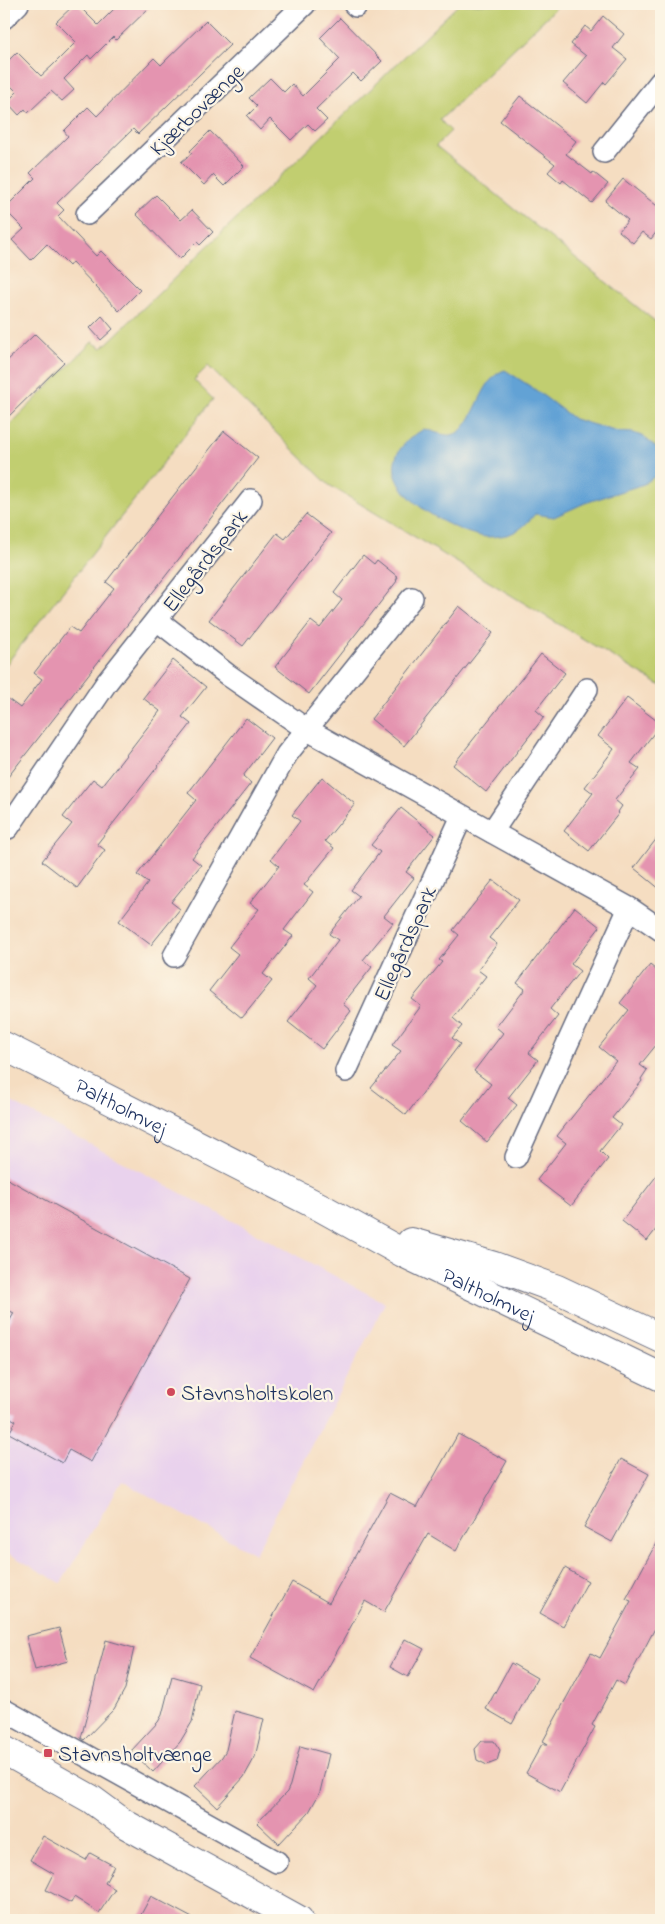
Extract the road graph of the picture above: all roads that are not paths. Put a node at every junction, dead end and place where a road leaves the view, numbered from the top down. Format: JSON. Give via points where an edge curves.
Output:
{"nodes":[{"id":1,"x":18,"y":4,"type":"edge"},
{"id":2,"x":305,"y":4,"type":"edge"},
{"id":3,"x":4,"y":18,"type":"edge"},
{"id":4,"x":661,"y":81,"type":"edge"},
{"id":5,"x":604,"y":152,"type":"dead end"},
{"id":6,"x":87,"y":214,"type":"dead end"},
{"id":7,"x":251,"y":500,"type":"dead end"},
{"id":8,"x":412,"y":598,"type":"dead end"},
{"id":9,"x":157,"y":620,"type":"junction"},
{"id":10,"x":587,"y":689,"type":"dead end"},
{"id":11,"x":306,"y":729,"type":"junction"},
{"id":12,"x":462,"y":816,"type":"junction"},
{"id":13,"x":8,"y":828,"type":"dead end"},
{"id":14,"x":492,"y":832,"type":"junction"},
{"id":15,"x":629,"y":908,"type":"junction"},
{"id":16,"x":661,"y":930,"type":"edge"},
{"id":17,"x":174,"y":956,"type":"dead end"},
{"id":18,"x":4,"y":1046,"type":"edge"},
{"id":19,"x":346,"y":1071,"type":"dead end"},
{"id":20,"x":516,"y":1157,"type":"dead end"},
{"id":21,"x":320,"y":1207,"type":"junction"},
{"id":22,"x":661,"y":1338,"type":"edge"},
{"id":23,"x":661,"y":1377,"type":"edge"},
{"id":24,"x":4,"y":1712,"type":"edge"},
{"id":25,"x":4,"y":1750,"type":"edge"},
{"id":26,"x":4,"y":1768,"type":"edge"},
{"id":27,"x":125,"y":1824,"type":"junction"},
{"id":28,"x":277,"y":1862,"type":"dead end"},
{"id":29,"x":299,"y":1920,"type":"edge"}],
"edges":[{"from":1,"to":3,"type":"street"},
{"from":2,"to":6,"type":"street","name":"Kjærbovænge"},
{"from":4,"to":5,"type":"street"},
{"from":7,"to":9,"type":"street","name":"Ellegårdspark"},
{"from":8,"to":11,"type":"street"},
{"from":9,"to":11,"type":"street","name":"Ellegårdspark"},
{"from":9,"to":13,"type":"street","name":"Ellegårdspark","via":[[107,682]]},
{"from":10,"to":14,"type":"street"},
{"from":11,"to":12,"type":"street","name":"Ellegårdspark"},
{"from":11,"to":17,"type":"street","via":[[286,754]]},
{"from":12,"to":14,"type":"street","name":"Ellegårdspark"},
{"from":12,"to":19,"type":"street","name":"Ellegårdspark"},
{"from":14,"to":15,"type":"street","name":"Ellegårdspark"},
{"from":15,"to":16,"type":"street","name":"Ellegårdspark"},
{"from":15,"to":20,"type":"street"},
{"from":18,"to":21,"type":"street","name":"Paltholmvej"},
{"from":21,"to":22,"type":"street","name":"Paltholmvej","via":[[414,1243],[494,1266],[557,1289]]},
{"from":21,"to":23,"type":"street","name":"Paltholmvej","via":[[403,1253]]},
{"from":24,"to":28,"type":"street"},
{"from":25,"to":27,"type":"street","via":[[91,1799]]},
{"from":26,"to":27,"type":"street","via":[[84,1811]]},
{"from":27,"to":29,"type":"street"}]}
